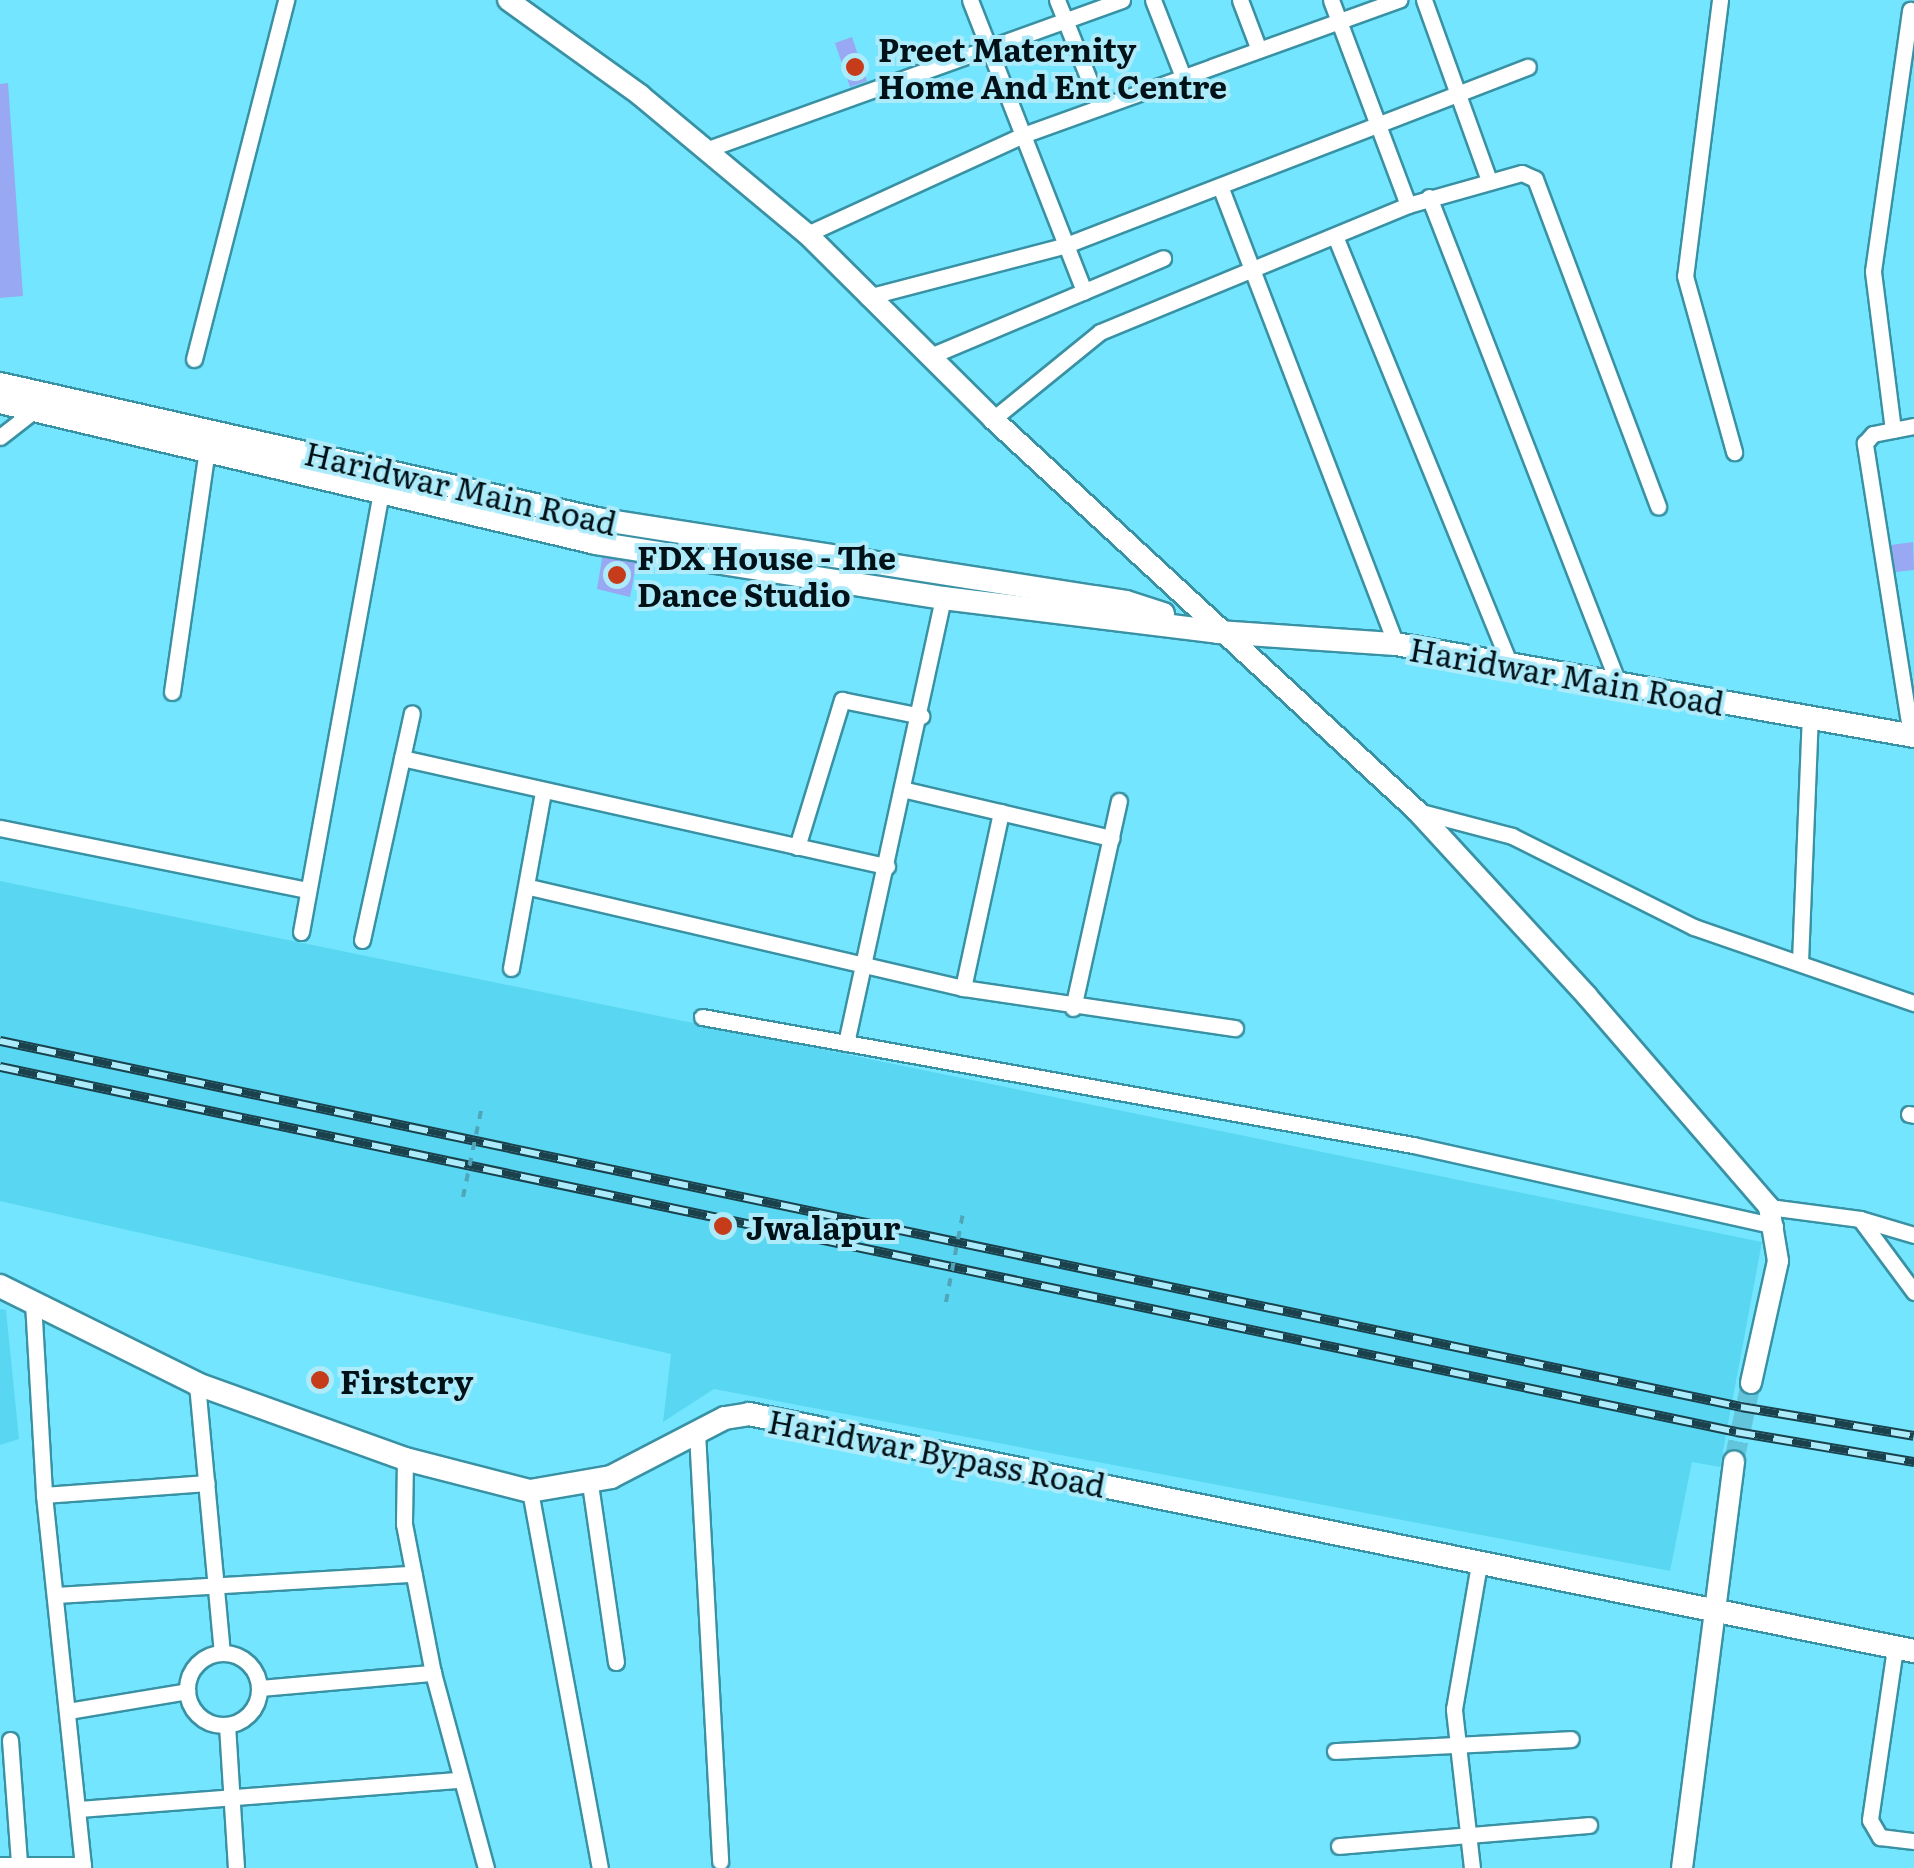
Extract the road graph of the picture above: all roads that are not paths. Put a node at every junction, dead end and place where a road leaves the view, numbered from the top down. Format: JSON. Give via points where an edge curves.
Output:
{"nodes":[{"id":1,"x":286,"y":0,"type":"edge"},
{"id":2,"x":508,"y":0,"type":"edge"},
{"id":3,"x":970,"y":0,"type":"edge"},
{"id":4,"x":1057,"y":0,"type":"edge"},
{"id":5,"x":1122,"y":0,"type":"edge"},
{"id":6,"x":1153,"y":0,"type":"edge"},
{"id":7,"x":1240,"y":0,"type":"edge"},
{"id":8,"x":1331,"y":0,"type":"edge"},
{"id":9,"x":1398,"y":0,"type":"edge"},
{"id":10,"x":1424,"y":0,"type":"edge"},
{"id":11,"x":1720,"y":0,"type":"edge"},
{"id":12,"x":1910,"y":10,"type":"dead end"},
{"id":13,"x":1339,"y":21,"type":"junction"},
{"id":14,"x":1066,"y":22,"type":"junction"},
{"id":15,"x":1258,"y":50,"type":"junction"},
{"id":16,"x":990,"y":51,"type":"junction"},
{"id":17,"x":1528,"y":67,"type":"dead end"},
{"id":18,"x":1183,"y":77,"type":"junction"},
{"id":19,"x":1460,"y":93,"type":"junction"},
{"id":20,"x":1100,"y":107,"type":"junction"},
{"id":21,"x":1378,"y":125,"type":"junction"},
{"id":22,"x":1023,"y":134,"type":"junction"},
{"id":23,"x":708,"y":149,"type":"junction"},
{"id":24,"x":1488,"y":178,"type":"junction"},
{"id":25,"x":1220,"y":186,"type":"junction"},
{"id":26,"x":1429,"y":197,"type":"junction"},
{"id":27,"x":1408,"y":205,"type":"junction"},
{"id":28,"x":807,"y":234,"type":"junction"},
{"id":29,"x":1335,"y":236,"type":"junction"},
{"id":30,"x":1066,"y":246,"type":"junction"},
{"id":31,"x":1163,"y":258,"type":"dead end"},
{"id":32,"x":1251,"y":267,"type":"junction"},
{"id":33,"x":1084,"y":291,"type":"junction"},
{"id":34,"x":867,"y":297,"type":"junction"},
{"id":35,"x":928,"y":357,"type":"junction"},
{"id":36,"x":194,"y":359,"type":"dead end"},
{"id":37,"x":0,"y":384,"type":"edge"},
{"id":38,"x":0,"y":402,"type":"edge"},
{"id":39,"x":36,"y":409,"type":"junction"},
{"id":40,"x":994,"y":419,"type":"junction"},
{"id":41,"x":1914,"y":426,"type":"edge"},
{"id":42,"x":1892,"y":430,"type":"junction"},
{"id":43,"x":0,"y":437,"type":"edge"},
{"id":44,"x":207,"y":450,"type":"junction"},
{"id":45,"x":1734,"y":452,"type":"dead end"},
{"id":46,"x":382,"y":492,"type":"junction"},
{"id":47,"x":1658,"y":508,"type":"dead end"},
{"id":48,"x":943,"y":598,"type":"junction"},
{"id":49,"x":1218,"y":632,"type":"junction"},
{"id":50,"x":1396,"y":644,"type":"junction"},
{"id":51,"x":1510,"y":664,"type":"junction"},
{"id":52,"x":1618,"y":684,"type":"junction"},
{"id":53,"x":172,"y":692,"type":"dead end"},
{"id":54,"x":412,"y":713,"type":"dead end"},
{"id":55,"x":921,"y":716,"type":"junction"},
{"id":56,"x":1810,"y":718,"type":"junction"},
{"id":57,"x":1913,"y":736,"type":"edge"},
{"id":58,"x":402,"y":758,"type":"junction"},
{"id":59,"x":906,"y":790,"type":"junction"},
{"id":60,"x":544,"y":792,"type":"junction"},
{"id":61,"x":1119,"y":801,"type":"dead end"},
{"id":62,"x":1416,"y":811,"type":"junction"},
{"id":63,"x":1001,"y":812,"type":"junction"},
{"id":64,"x":0,"y":828,"type":"edge"},
{"id":65,"x":1112,"y":838,"type":"junction"},
{"id":66,"x":797,"y":847,"type":"junction"},
{"id":67,"x":887,"y":866,"type":"junction"},
{"id":68,"x":529,"y":887,"type":"junction"},
{"id":69,"x":308,"y":890,"type":"junction"},
{"id":70,"x":301,"y":932,"type":"dead end"},
{"id":71,"x":362,"y":940,"type":"dead end"},
{"id":72,"x":1800,"y":962,"type":"junction"},
{"id":73,"x":511,"y":968,"type":"dead end"},
{"id":74,"x":863,"y":968,"type":"junction"},
{"id":75,"x":963,"y":988,"type":"junction"},
{"id":76,"x":1914,"y":1003,"type":"edge"},
{"id":77,"x":1073,"y":1008,"type":"junction"},
{"id":78,"x":702,"y":1017,"type":"dead end"},
{"id":79,"x":1234,"y":1028,"type":"dead end"},
{"id":80,"x":846,"y":1043,"type":"junction"},
{"id":81,"x":1772,"y":1216,"type":"junction"},
{"id":82,"x":1860,"y":1219,"type":"junction"},
{"id":83,"x":1914,"y":1236,"type":"edge"},
{"id":84,"x":0,"y":1286,"type":"edge"},
{"id":85,"x":1914,"y":1292,"type":"edge"},
{"id":86,"x":34,"y":1302,"type":"junction"},
{"id":87,"x":1751,"y":1382,"type":"tunnel mouth"},
{"id":88,"x":197,"y":1384,"type":"junction"},
{"id":89,"x":697,"y":1432,"type":"junction"},
{"id":90,"x":405,"y":1459,"type":"junction"},
{"id":91,"x":1734,"y":1461,"type":"tunnel mouth"},
{"id":92,"x":207,"y":1483,"type":"junction"},
{"id":93,"x":590,"y":1484,"type":"junction"},
{"id":94,"x":530,"y":1491,"type":"junction"},
{"id":95,"x":44,"y":1495,"type":"junction"},
{"id":96,"x":1479,"y":1564,"type":"junction"},
{"id":97,"x":413,"y":1574,"type":"junction"},
{"id":98,"x":215,"y":1582,"type":"junction"},
{"id":99,"x":55,"y":1595,"type":"junction"},
{"id":100,"x":1714,"y":1614,"type":"junction"},
{"id":101,"x":1905,"y":1649,"type":"edge"},
{"id":102,"x":222,"y":1652,"type":"junction"},
{"id":103,"x":616,"y":1662,"type":"dead end"},
{"id":104,"x":432,"y":1673,"type":"junction"},
{"id":105,"x":260,"y":1688,"type":"junction"},
{"id":106,"x":187,"y":1691,"type":"junction"},
{"id":107,"x":68,"y":1710,"type":"junction"},
{"id":108,"x":227,"y":1725,"type":"junction"},
{"id":109,"x":1571,"y":1739,"type":"dead end"},
{"id":110,"x":10,"y":1740,"type":"dead end"},
{"id":111,"x":1455,"y":1744,"type":"junction"},
{"id":112,"x":1334,"y":1750,"type":"dead end"},
{"id":113,"x":460,"y":1780,"type":"junction"},
{"id":114,"x":232,"y":1801,"type":"junction"},
{"id":115,"x":80,"y":1809,"type":"junction"},
{"id":116,"x":1590,"y":1825,"type":"dead end"},
{"id":117,"x":1467,"y":1833,"type":"junction"},
{"id":118,"x":1914,"y":1841,"type":"edge"},
{"id":119,"x":1338,"y":1846,"type":"dead end"},
{"id":120,"x":720,"y":1861,"type":"dead end"},
{"id":121,"x":19,"y":1864,"type":"junction"},
{"id":122,"x":0,"y":1865,"type":"edge"},
{"id":123,"x":83,"y":1867,"type":"edge"},
{"id":124,"x":236,"y":1868,"type":"edge"},
{"id":125,"x":486,"y":1868,"type":"edge"},
{"id":126,"x":600,"y":1868,"type":"edge"},
{"id":127,"x":1472,"y":1868,"type":"edge"},
{"id":128,"x":1682,"y":1868,"type":"edge"}],
"edges":[{"from":1,"to":36,"type":"street"},
{"from":2,"to":23,"type":"street"},
{"from":3,"to":16,"type":"street"},
{"from":4,"to":14,"type":"street"},
{"from":5,"to":14,"type":"street"},
{"from":6,"to":18,"type":"street"},
{"from":7,"to":15,"type":"street"},
{"from":8,"to":13,"type":"street"},
{"from":9,"to":13,"type":"street"},
{"from":10,"to":19,"type":"street"},
{"from":11,"to":45,"type":"street","via":[[1685,276]]},
{"from":12,"to":42,"type":"street","via":[[1873,270]]},
{"from":13,"to":15,"type":"street"},
{"from":13,"to":21,"type":"street"},
{"from":14,"to":16,"type":"street"},
{"from":14,"to":20,"type":"street"},
{"from":15,"to":18,"type":"street"},
{"from":16,"to":22,"type":"street"},
{"from":16,"to":23,"type":"street"},
{"from":17,"to":19,"type":"street"},
{"from":18,"to":20,"type":"street"},
{"from":19,"to":21,"type":"street"},
{"from":19,"to":24,"type":"street"},
{"from":20,"to":22,"type":"street"},
{"from":21,"to":25,"type":"street"},
{"from":21,"to":27,"type":"street"},
{"from":22,"to":28,"type":"street"},
{"from":22,"to":30,"type":"street"},
{"from":23,"to":28,"type":"street"},
{"from":24,"to":26,"type":"street"},
{"from":24,"to":47,"type":"street","via":[[1522,172],[1534,179]]},
{"from":25,"to":30,"type":"street"},
{"from":25,"to":32,"type":"street"},
{"from":26,"to":27,"type":"street"},
{"from":26,"to":52,"type":"street"},
{"from":27,"to":29,"type":"street"},
{"from":28,"to":34,"type":"street"},
{"from":29,"to":32,"type":"street"},
{"from":29,"to":51,"type":"street"},
{"from":30,"to":33,"type":"street"},
{"from":30,"to":34,"type":"street"},
{"from":31,"to":33,"type":"street"},
{"from":32,"to":40,"type":"street","via":[[1100,332]]},
{"from":32,"to":50,"type":"street"},
{"from":33,"to":35,"type":"street"},
{"from":34,"to":35,"type":"street"},
{"from":35,"to":40,"type":"street"},
{"from":37,"to":49,"type":"main road","name":"Haridwar Main Road","via":[[597,519],[1126,602]]},
{"from":38,"to":39,"type":"main road","name":"Haridwar Main Road"},
{"from":39,"to":43,"type":"street"},
{"from":39,"to":44,"type":"main road","name":"Haridwar Main Road"},
{"from":40,"to":49,"type":"street"},
{"from":41,"to":42,"type":"street"},
{"from":42,"to":57,"type":"street","via":[[1868,437],[1866,454]]},
{"from":44,"to":46,"type":"main road","name":"Haridwar Main Road"},
{"from":44,"to":53,"type":"street"},
{"from":46,"to":48,"type":"main road","name":"Haridwar Main Road","via":[[596,543]]},
{"from":46,"to":69,"type":"street"},
{"from":48,"to":49,"type":"main road","name":"Haridwar Main Road"},
{"from":48,"to":55,"type":"street"},
{"from":49,"to":50,"type":"main road","name":"Haridwar Main Road"},
{"from":49,"to":62,"type":"street"},
{"from":50,"to":51,"type":"main road","name":"Haridwar Main Road"},
{"from":51,"to":52,"type":"main road","name":"Haridwar Main Road"},
{"from":52,"to":56,"type":"main road","name":"Haridwar Main Road"},
{"from":54,"to":58,"type":"street"},
{"from":55,"to":59,"type":"street"},
{"from":55,"to":66,"type":"street","via":[[842,700]]},
{"from":56,"to":57,"type":"main road","name":"Haridwar Main Road"},
{"from":56,"to":72,"type":"street"},
{"from":58,"to":60,"type":"street"},
{"from":58,"to":71,"type":"street"},
{"from":59,"to":63,"type":"street"},
{"from":59,"to":67,"type":"street"},
{"from":60,"to":66,"type":"street"},
{"from":60,"to":68,"type":"street"},
{"from":61,"to":65,"type":"street"},
{"from":62,"to":72,"type":"street","via":[[1512,836],[1694,927]]},
{"from":62,"to":81,"type":"street"},
{"from":63,"to":65,"type":"street"},
{"from":63,"to":75,"type":"street"},
{"from":64,"to":69,"type":"street"},
{"from":65,"to":77,"type":"street"},
{"from":66,"to":67,"type":"street"},
{"from":67,"to":74,"type":"street"},
{"from":68,"to":73,"type":"street"},
{"from":68,"to":74,"type":"street","via":[[685,919]]},
{"from":69,"to":70,"type":"street"},
{"from":72,"to":76,"type":"street"},
{"from":74,"to":75,"type":"street"},
{"from":74,"to":80,"type":"street"},
{"from":75,"to":77,"type":"street"},
{"from":77,"to":79,"type":"street"},
{"from":78,"to":80,"type":"street"},
{"from":80,"to":81,"type":"street"},
{"from":81,"to":82,"type":"street"},
{"from":81,"to":87,"type":"street","via":[[1778,1262]]},
{"from":82,"to":83,"type":"street"},
{"from":82,"to":85,"type":"street"},
{"from":84,"to":86,"type":"main road","name":"Haridwar Bypass Road"},
{"from":86,"to":88,"type":"main road","name":"Haridwar Bypass Road"},
{"from":86,"to":95,"type":"street"},
{"from":88,"to":90,"type":"main road","name":"Haridwar Bypass Road"},
{"from":88,"to":92,"type":"street"},
{"from":89,"to":93,"type":"main road","name":"Haridwar Bypass Road"},
{"from":89,"to":96,"type":"main road","name":"Haridwar Bypass Road","via":[[737,1416],[778,1418]]},
{"from":89,"to":120,"type":"street"},
{"from":90,"to":94,"type":"main road","name":"Haridwar Bypass Road"},
{"from":90,"to":97,"type":"street","via":[[403,1513]]},
{"from":91,"to":100,"type":"street"},
{"from":92,"to":95,"type":"street"},
{"from":92,"to":98,"type":"street"},
{"from":93,"to":94,"type":"main road","name":"Haridwar Bypass Road"},
{"from":93,"to":103,"type":"street"},
{"from":94,"to":126,"type":"street"},
{"from":95,"to":99,"type":"street"},
{"from":96,"to":100,"type":"main road","name":"Haridwar Bypass Road"},
{"from":96,"to":111,"type":"street","via":[[1457,1683]]},
{"from":97,"to":98,"type":"street"},
{"from":97,"to":104,"type":"street"},
{"from":98,"to":99,"type":"street"},
{"from":98,"to":102,"type":"street"},
{"from":99,"to":107,"type":"street"},
{"from":100,"to":101,"type":"main road","name":"Haridwar Bypass Road"},
{"from":100,"to":128,"type":"street"},
{"from":101,"to":118,"type":"street","via":[[1870,1820],[1880,1837]]},
{"from":102,"to":105,"type":"street","via":[[252,1667]]},
{"from":102,"to":106,"type":"street","via":[[192,1669]]},
{"from":104,"to":105,"type":"street"},
{"from":104,"to":113,"type":"street"},
{"from":105,"to":108,"type":"street","via":[[246,1717]]},
{"from":106,"to":107,"type":"street"},
{"from":106,"to":108,"type":"street","via":[[196,1712]]},
{"from":107,"to":115,"type":"street"},
{"from":108,"to":114,"type":"street"},
{"from":109,"to":111,"type":"street"},
{"from":110,"to":121,"type":"street"},
{"from":111,"to":112,"type":"street"},
{"from":111,"to":117,"type":"street"},
{"from":113,"to":114,"type":"street"},
{"from":113,"to":125,"type":"street"},
{"from":114,"to":115,"type":"street"},
{"from":114,"to":124,"type":"street"},
{"from":115,"to":123,"type":"street"},
{"from":116,"to":117,"type":"street"},
{"from":117,"to":119,"type":"street"},
{"from":117,"to":127,"type":"street"},
{"from":121,"to":122,"type":"street"},
{"from":121,"to":123,"type":"street"}]}
